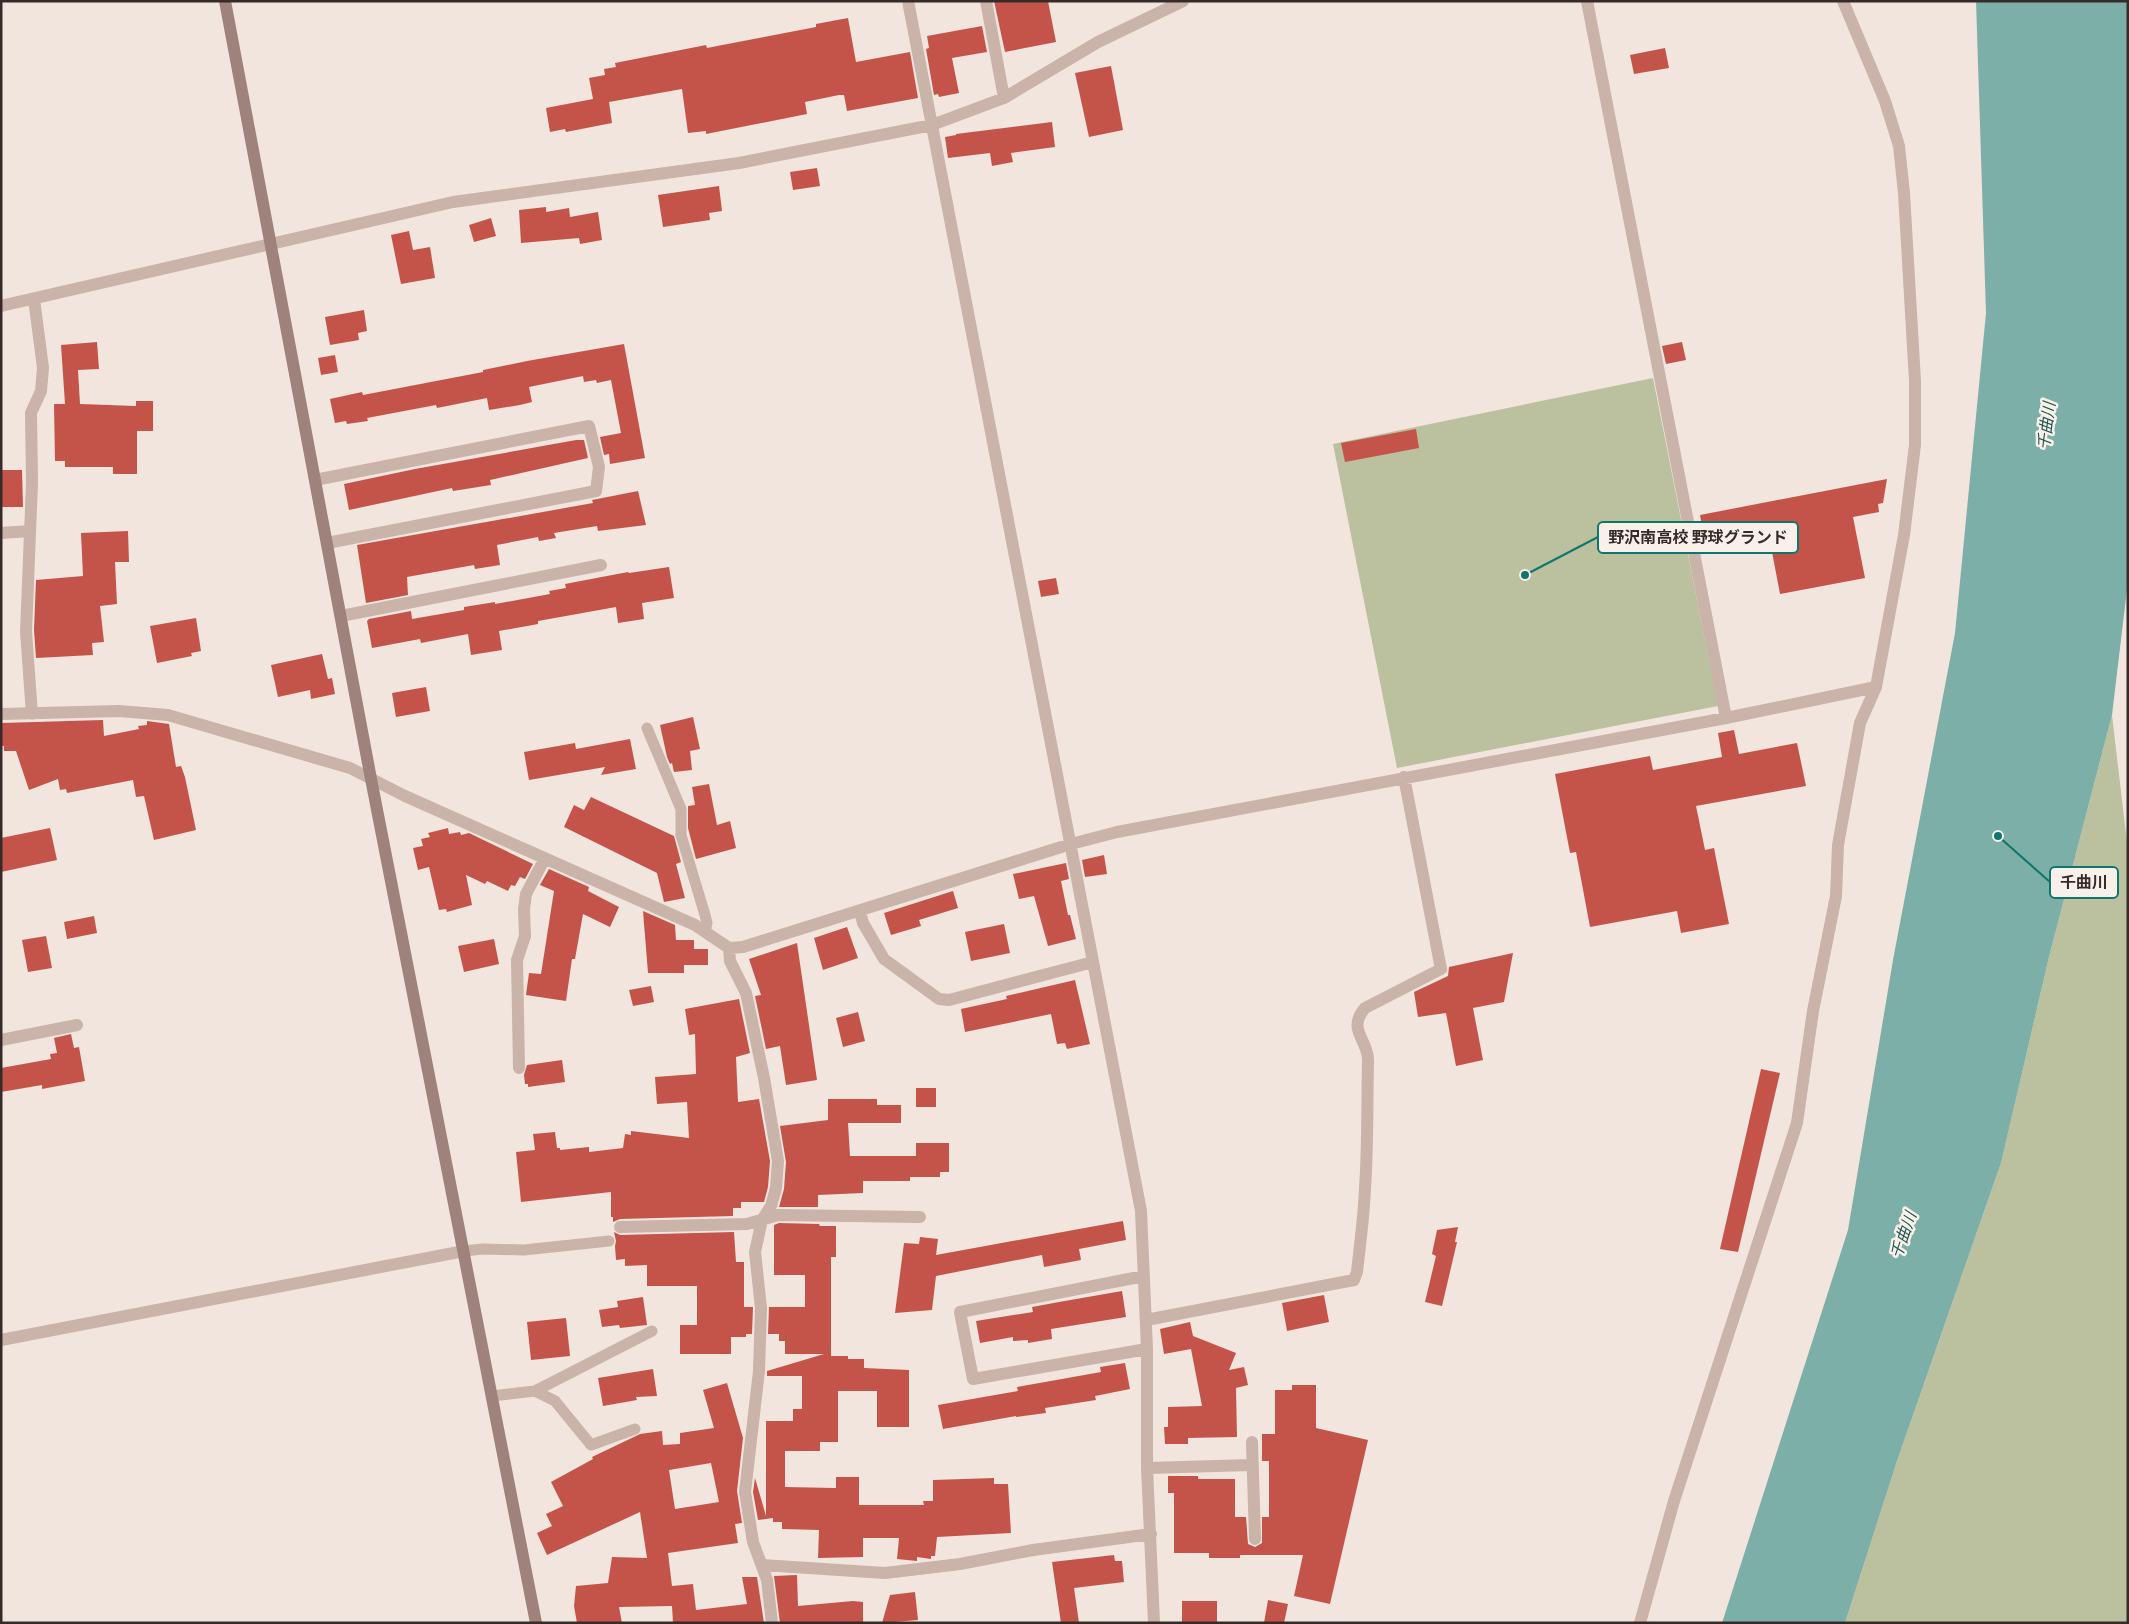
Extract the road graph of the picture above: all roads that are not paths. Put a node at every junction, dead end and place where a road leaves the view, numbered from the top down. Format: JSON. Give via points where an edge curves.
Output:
{"nodes":[{"id":1,"x":225,"y":1,"type":"edge"},
{"id":2,"x":908,"y":1,"type":"edge"},
{"id":3,"x":986,"y":1,"type":"edge"},
{"id":4,"x":1183,"y":1,"type":"edge"},
{"id":5,"x":1587,"y":1,"type":"edge"},
{"id":6,"x":1843,"y":1,"type":"edge"},
{"id":7,"x":1004,"y":98,"type":"junction"},
{"id":8,"x":932,"y":125,"type":"junction"},
{"id":9,"x":271,"y":244,"type":"junction"},
{"id":10,"x":34,"y":298,"type":"junction"},
{"id":11,"x":1,"y":306,"type":"edge"},
{"id":12,"x":315,"y":480,"type":"junction"},
{"id":13,"x":30,"y":532,"type":"junction"},
{"id":14,"x":1,"y":533,"type":"edge"},
{"id":15,"x":327,"y":543,"type":"junction"},
{"id":16,"x":601,"y":565,"type":"dead end"},
{"id":17,"x":341,"y":616,"type":"junction"},
{"id":18,"x":1876,"y":687,"type":"junction"},
{"id":19,"x":1,"y":714,"type":"edge"},
{"id":20,"x":32,"y":714,"type":"junction"},
{"id":21,"x":1726,"y":718,"type":"junction"},
{"id":22,"x":648,"y":728,"type":"dead end"},
{"id":23,"x":1404,"y":777,"type":"junction"},
{"id":24,"x":371,"y":779,"type":"junction"},
{"id":25,"x":1071,"y":844,"type":"junction"},
{"id":26,"x":545,"y":858,"type":"junction"},
{"id":27,"x":860,"y":912,"type":"junction"},
{"id":28,"x":705,"y":932,"type":"junction"},
{"id":29,"x":729,"y":948,"type":"junction"},
{"id":30,"x":1092,"y":962,"type":"junction"},
{"id":31,"x":77,"y":1026,"type":"dead end"},
{"id":32,"x":1,"y":1040,"type":"edge"},
{"id":33,"x":519,"y":1068,"type":"dead end"},
{"id":34,"x":920,"y":1216,"type":"dead end"},
{"id":35,"x":762,"y":1220,"type":"junction"},
{"id":36,"x":620,"y":1227,"type":"dead end"},
{"id":37,"x":609,"y":1241,"type":"dead end"},
{"id":38,"x":464,"y":1251,"type":"junction"},
{"id":39,"x":1144,"y":1276,"type":"junction"},
{"id":40,"x":1146,"y":1320,"type":"junction"},
{"id":41,"x":652,"y":1331,"type":"dead end"},
{"id":42,"x":1,"y":1340,"type":"edge"},
{"id":43,"x":1147,"y":1349,"type":"junction"},
{"id":44,"x":535,"y":1391,"type":"junction"},
{"id":45,"x":492,"y":1396,"type":"junction"},
{"id":46,"x":635,"y":1429,"type":"dead end"},
{"id":47,"x":1252,"y":1442,"type":"dead end"},
{"id":48,"x":1251,"y":1465,"type":"junction"},
{"id":49,"x":1147,"y":1468,"type":"junction"},
{"id":50,"x":1151,"y":1534,"type":"junction"},
{"id":51,"x":1255,"y":1539,"type":"dead end"},
{"id":52,"x":762,"y":1564,"type":"junction"},
{"id":53,"x":536,"y":1623,"type":"edge"},
{"id":54,"x":772,"y":1623,"type":"edge"},
{"id":55,"x":1154,"y":1623,"type":"edge"},
{"id":56,"x":1640,"y":1623,"type":"edge"}],
"edges":[{"from":1,"to":9,"type":"street"},
{"from":2,"to":8,"type":"street"},
{"from":3,"to":7,"type":"street"},
{"from":4,"to":7,"type":"street","via":[[1098,42]]},
{"from":5,"to":21,"type":"street"},
{"from":6,"to":18,"type":"street","via":[[1885,102],[1899,146],[1915,381],[1915,444],[1904,535]]},
{"from":7,"to":8,"type":"street"},
{"from":8,"to":9,"type":"street","via":[[739,163],[453,202]]},
{"from":8,"to":25,"type":"street"},
{"from":9,"to":10,"type":"street"},
{"from":9,"to":12,"type":"street"},
{"from":10,"to":11,"type":"street"},
{"from":10,"to":13,"type":"street","via":[[43,368],[41,391],[31,412]]},
{"from":12,"to":15,"type":"street"},
{"from":12,"to":15,"type":"street","via":[[589,426],[599,467],[596,491]]},
{"from":13,"to":14,"type":"street"},
{"from":13,"to":20,"type":"street","via":[[26,632]]},
{"from":15,"to":17,"type":"street"},
{"from":16,"to":17,"type":"street"},
{"from":17,"to":24,"type":"street"},
{"from":18,"to":21,"type":"street"},
{"from":18,"to":56,"type":"street","via":[[1860,723],[1838,845],[1836,896],[1813,1011],[1796,1123],[1674,1501]]},
{"from":19,"to":20,"type":"street"},
{"from":20,"to":24,"type":"street","via":[[119,711],[168,715],[350,768]]},
{"from":21,"to":23,"type":"street"},
{"from":22,"to":28,"type":"lane","via":[[681,809],[681,836],[707,923]]},
{"from":23,"to":25,"type":"street","via":[[1117,832]]},
{"from":23,"to":40,"type":"street","via":[[1441,969],[1359,1014],[1357,1031],[1368,1058],[1365,1188],[1354,1280]]},
{"from":24,"to":26,"type":"street"},
{"from":24,"to":38,"type":"street"},
{"from":25,"to":27,"type":"street"},
{"from":25,"to":30,"type":"street"},
{"from":26,"to":28,"type":"street"},
{"from":26,"to":33,"type":"street","via":[[526,894],[525,936],[517,960]]},
{"from":27,"to":29,"type":"street","via":[[743,947]]},
{"from":27,"to":30,"type":"street","via":[[884,959],[939,1000]]},
{"from":28,"to":29,"type":"street"},
{"from":29,"to":35,"type":"street","via":[[730,961],[746,993],[778,1161],[772,1206]]},
{"from":30,"to":39,"type":"street","via":[[1141,1211]]},
{"from":31,"to":32,"type":"street"},
{"from":34,"to":35,"type":"street","via":[[778,1215]]},
{"from":35,"to":36,"type":"street","via":[[747,1224]]},
{"from":35,"to":52,"type":"street","via":[[755,1252],[761,1308],[759,1371],[745,1492],[753,1542]]},
{"from":37,"to":38,"type":"lane","via":[[524,1250]]},
{"from":38,"to":42,"type":"street"},
{"from":38,"to":45,"type":"street"},
{"from":39,"to":40,"type":"street"},
{"from":39,"to":43,"type":"street","via":[[960,1312],[973,1380]]},
{"from":40,"to":43,"type":"street"},
{"from":41,"to":44,"type":"lane"},
{"from":43,"to":49,"type":"street"},
{"from":44,"to":45,"type":"lane"},
{"from":44,"to":46,"type":"lane","via":[[555,1401],[591,1445]]},
{"from":45,"to":53,"type":"street"},
{"from":47,"to":48,"type":"street"},
{"from":48,"to":49,"type":"street"},
{"from":48,"to":51,"type":"street"},
{"from":49,"to":50,"type":"street"},
{"from":50,"to":52,"type":"street","via":[[885,1573]]},
{"from":50,"to":55,"type":"street"},
{"from":52,"to":54,"type":"street"}]}
